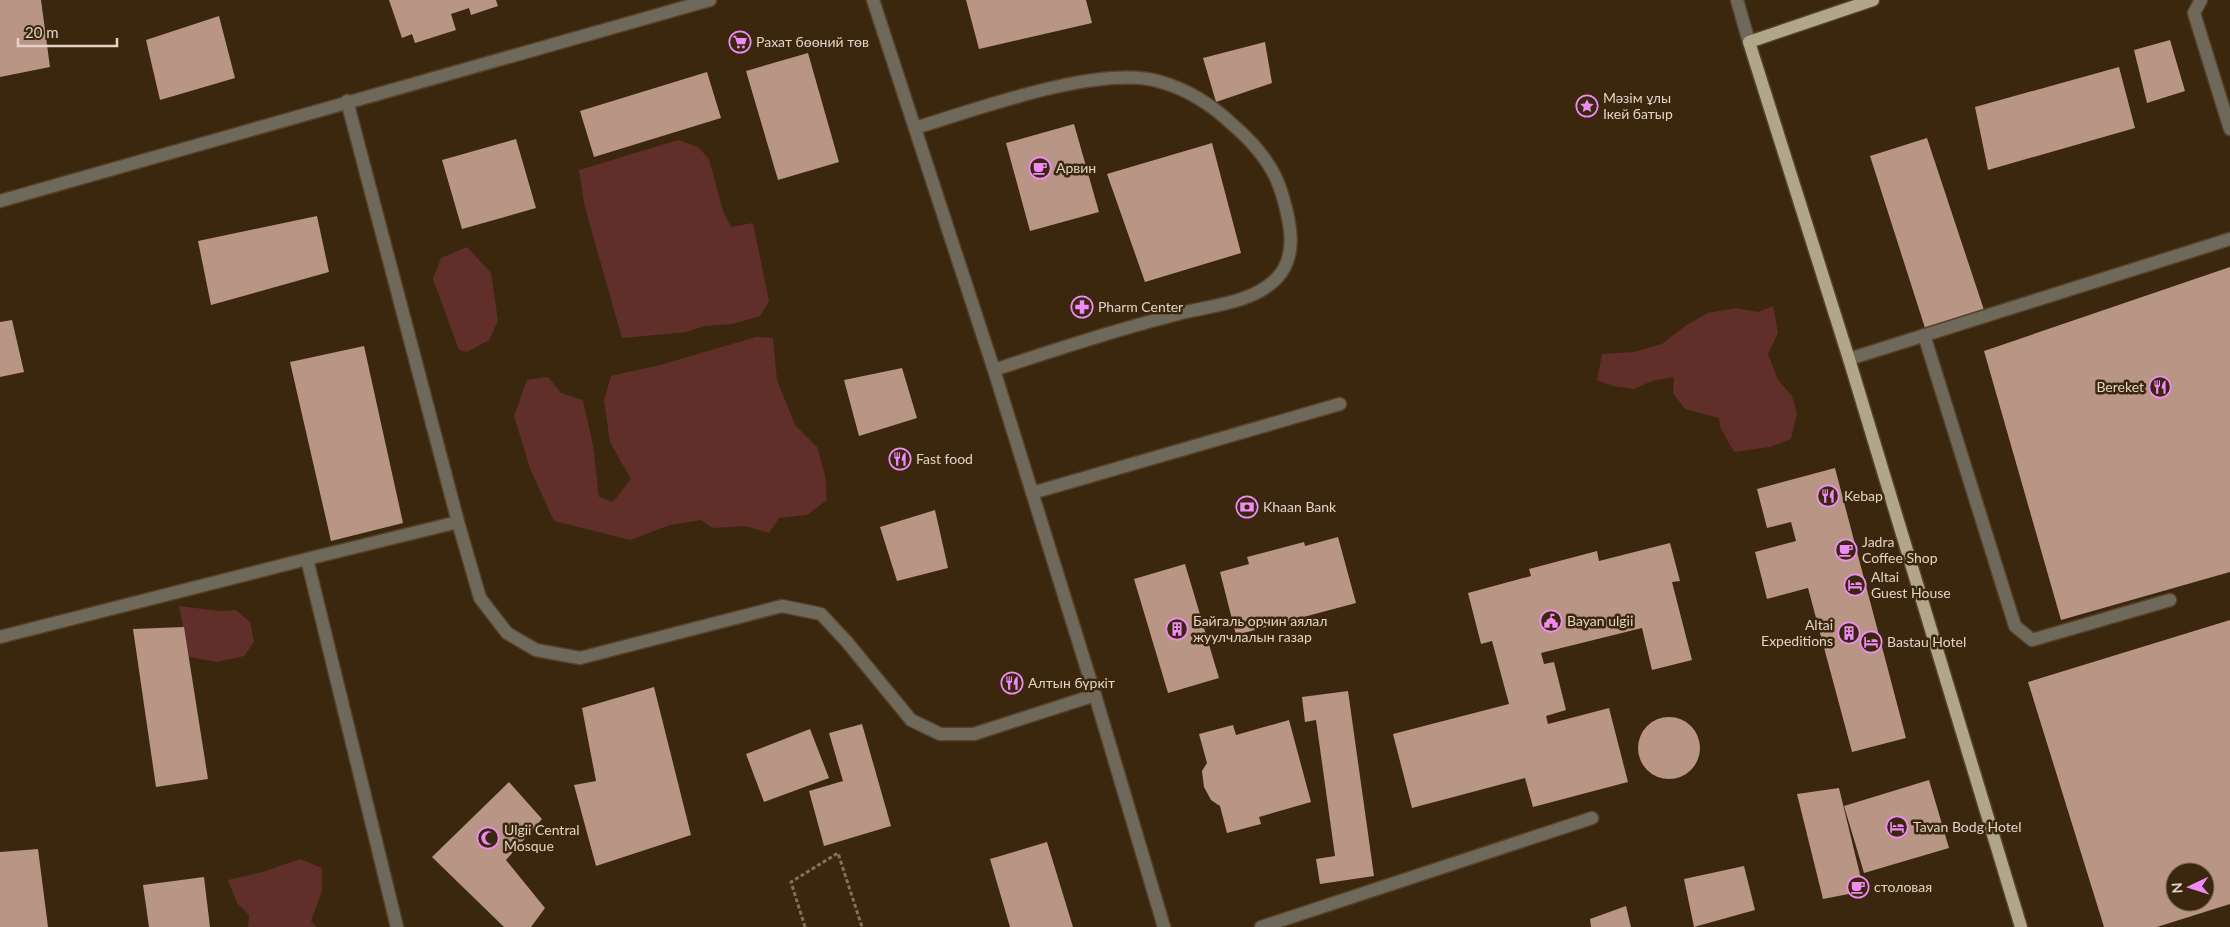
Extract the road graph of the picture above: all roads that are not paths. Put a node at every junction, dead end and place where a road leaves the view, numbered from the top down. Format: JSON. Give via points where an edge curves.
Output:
{"nodes":[{"id":1,"x":710,"y":0,"type":"edge"},
{"id":2,"x":873,"y":0,"type":"edge"},
{"id":3,"x":1737,"y":0,"type":"edge"},
{"id":4,"x":1874,"y":0,"type":"edge"},
{"id":5,"x":2201,"y":0,"type":"edge"},
{"id":6,"x":1749,"y":42,"type":"junction"},
{"id":7,"x":347,"y":101,"type":"junction"},
{"id":8,"x":915,"y":128,"type":"junction"},
{"id":9,"x":2230,"y":129,"type":"edge"},
{"id":10,"x":0,"y":201,"type":"edge"},
{"id":11,"x":2230,"y":238,"type":"edge"},
{"id":12,"x":1924,"y":335,"type":"junction"},
{"id":13,"x":1849,"y":359,"type":"junction"},
{"id":14,"x":994,"y":370,"type":"junction"},
{"id":15,"x":1340,"y":404,"type":"dead end"},
{"id":16,"x":1032,"y":493,"type":"junction"},
{"id":17,"x":458,"y":522,"type":"junction"},
{"id":18,"x":307,"y":559,"type":"junction"},
{"id":19,"x":2170,"y":600,"type":"dead end"},
{"id":20,"x":0,"y":637,"type":"edge"},
{"id":21,"x":1096,"y":695,"type":"junction"},
{"id":22,"x":1592,"y":818,"type":"dead end"},
{"id":23,"x":396,"y":927,"type":"edge"},
{"id":24,"x":1164,"y":927,"type":"edge"},
{"id":25,"x":1261,"y":927,"type":"edge"},
{"id":26,"x":2021,"y":927,"type":"edge"}],
"edges":[{"from":1,"to":7,"type":"street"},
{"from":2,"to":8,"type":"street"},
{"from":3,"to":6,"type":"street"},
{"from":4,"to":6,"type":"main road"},
{"from":5,"to":9,"type":"street","via":[[2194,13]]},
{"from":6,"to":13,"type":"main road"},
{"from":7,"to":10,"type":"street"},
{"from":7,"to":17,"type":"street"},
{"from":8,"to":14,"type":"street"},
{"from":8,"to":14,"type":"street","via":[[1043,90],[1094,80],[1124,77],[1159,81],[1200,98],[1218,111],[1265,158],[1280,186],[1292,241],[1287,264],[1259,291]]},
{"from":11,"to":12,"type":"street"},
{"from":12,"to":13,"type":"street"},
{"from":12,"to":19,"type":"street","via":[[2015,626],[2032,640]]},
{"from":13,"to":26,"type":"main road"},
{"from":14,"to":16,"type":"street"},
{"from":15,"to":16,"type":"street"},
{"from":16,"to":21,"type":"street"},
{"from":17,"to":18,"type":"street"},
{"from":17,"to":21,"type":"street","via":[[480,598],[507,633],[536,650],[580,658],[782,606],[821,614],[911,720],[940,734],[974,734]]},
{"from":18,"to":20,"type":"street"},
{"from":18,"to":23,"type":"street"},
{"from":21,"to":24,"type":"street"},
{"from":22,"to":25,"type":"street"}]}
